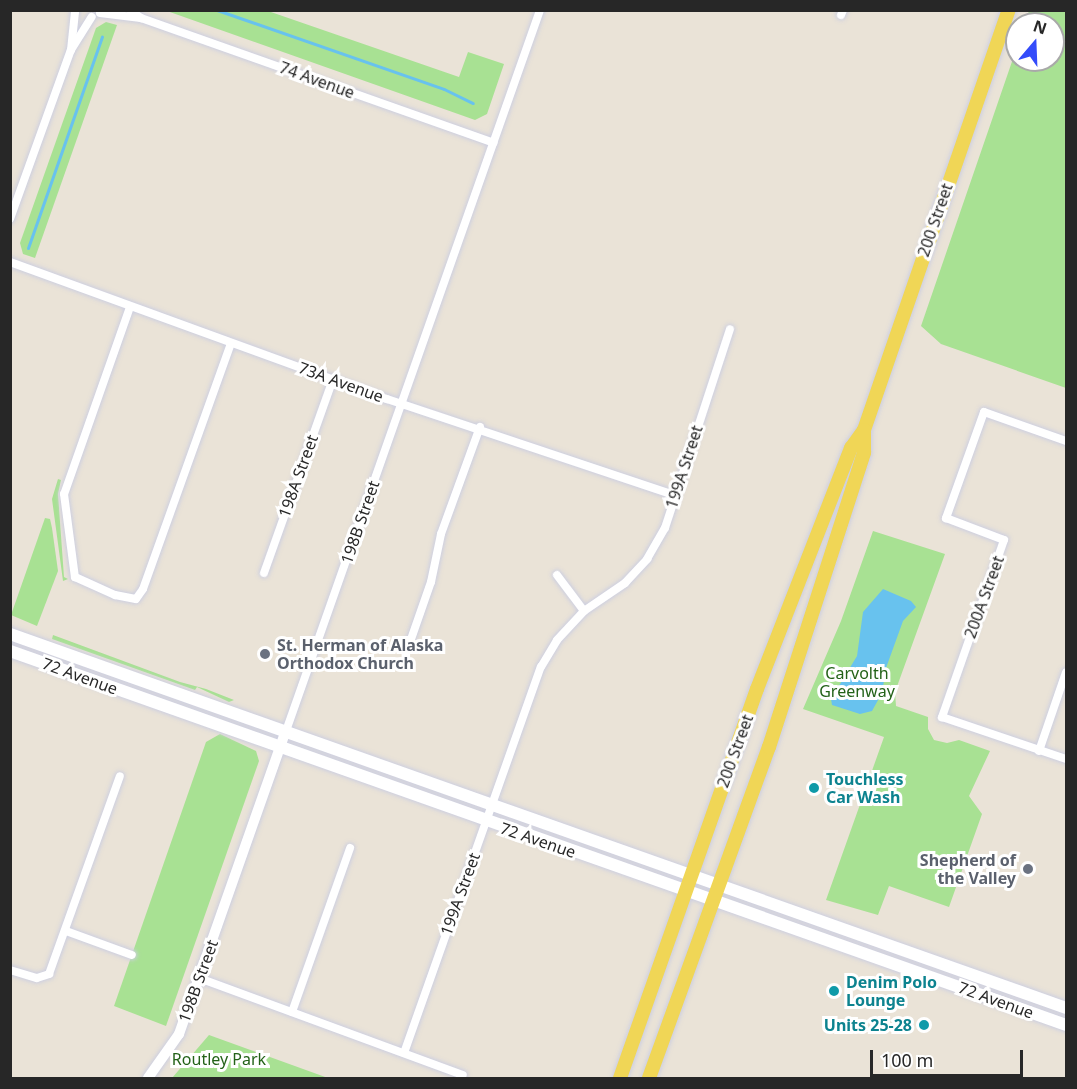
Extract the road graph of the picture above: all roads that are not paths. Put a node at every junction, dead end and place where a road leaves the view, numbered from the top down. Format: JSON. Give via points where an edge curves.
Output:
{"nodes":[{"id":1,"x":130,"y":10,"type":"edge"},
{"id":2,"x":540,"y":10,"type":"edge"},
{"id":3,"x":1009,"y":10,"type":"edge"},
{"id":4,"x":75,"y":11,"type":"edge"},
{"id":5,"x":98,"y":13,"type":"edge"},
{"id":6,"x":141,"y":18,"type":"junction"},
{"id":7,"x":71,"y":50,"type":"junction"},
{"id":8,"x":494,"y":143,"type":"junction"},
{"id":9,"x":10,"y":219,"type":"edge"},
{"id":10,"x":10,"y":262,"type":"edge"},
{"id":11,"x":130,"y":307,"type":"junction"},
{"id":12,"x":730,"y":329,"type":"dead end"},
{"id":13,"x":231,"y":343,"type":"junction"},
{"id":14,"x":333,"y":379,"type":"junction"},
{"id":15,"x":402,"y":404,"type":"junction"},
{"id":16,"x":480,"y":427,"type":"junction"},
{"id":17,"x":864,"y":430,"type":"junction"},
{"id":18,"x":1066,"y":441,"type":"edge"},
{"id":19,"x":674,"y":495,"type":"junction"},
{"id":20,"x":264,"y":573,"type":"dead end"},
{"id":21,"x":557,"y":575,"type":"dead end"},
{"id":22,"x":584,"y":611,"type":"junction"},
{"id":23,"x":10,"y":634,"type":"edge"},
{"id":24,"x":409,"y":645,"type":"dead end"},
{"id":25,"x":10,"y":651,"type":"edge"},
{"id":26,"x":1066,"y":672,"type":"edge"},
{"id":27,"x":286,"y":731,"type":"junction"},
{"id":28,"x":281,"y":746,"type":"junction"},
{"id":29,"x":1039,"y":751,"type":"junction"},
{"id":30,"x":1066,"y":759,"type":"edge"},
{"id":31,"x":120,"y":776,"type":"dead end"},
{"id":32,"x":492,"y":806,"type":"junction"},
{"id":33,"x":486,"y":822,"type":"junction"},
{"id":34,"x":350,"y":848,"type":"dead end"},
{"id":35,"x":691,"y":877,"type":"junction"},
{"id":36,"x":719,"y":887,"type":"junction"},
{"id":37,"x":686,"y":892,"type":"junction"},
{"id":38,"x":713,"y":902,"type":"junction"},
{"id":39,"x":66,"y":931,"type":"junction"},
{"id":40,"x":132,"y":955,"type":"dead end"},
{"id":41,"x":10,"y":970,"type":"edge"},
{"id":42,"x":199,"y":978,"type":"junction"},
{"id":43,"x":1066,"y":1008,"type":"edge"},
{"id":44,"x":292,"y":1012,"type":"junction"},
{"id":45,"x":1066,"y":1025,"type":"edge"},
{"id":46,"x":404,"y":1053,"type":"junction"},
{"id":47,"x":463,"y":1075,"type":"dead end"},
{"id":48,"x":148,"y":1078,"type":"edge"},
{"id":49,"x":620,"y":1078,"type":"edge"},
{"id":50,"x":649,"y":1078,"type":"edge"}],
"edges":[{"from":1,"to":6,"type":"street","name":"74 Avenue"},
{"from":2,"to":8,"type":"street","name":"198B Street"},
{"from":3,"to":17,"type":"main road","name":"200 Street"},
{"from":4,"to":5,"type":"street","name":"74 Avenue"},
{"from":4,"to":7,"type":"street"},
{"from":5,"to":6,"type":"street","name":"74 Avenue"},
{"from":5,"to":7,"type":"street"},
{"from":6,"to":8,"type":"street","name":"74 Avenue"},
{"from":7,"to":9,"type":"street"},
{"from":8,"to":15,"type":"street","name":"198B Street"},
{"from":10,"to":11,"type":"street","name":"73A Avenue"},
{"from":11,"to":13,"type":"street","name":"73A Avenue"},
{"from":11,"to":13,"type":"street","via":[[64,494],[75,577],[123,598],[138,597]]},
{"from":12,"to":19,"type":"street","name":"199A Street"},
{"from":13,"to":14,"type":"street","name":"73A Avenue"},
{"from":14,"to":15,"type":"street","name":"73A Avenue"},
{"from":14,"to":20,"type":"street","name":"198A Street"},
{"from":15,"to":16,"type":"street","name":"73A Avenue"},
{"from":15,"to":27,"type":"street","name":"198B Street"},
{"from":16,"to":19,"type":"street","name":"73A Avenue"},
{"from":16,"to":24,"type":"street","via":[[441,534],[431,582]]},
{"from":17,"to":35,"type":"main road","name":"200 Street","via":[[851,448],[791,598]]},
{"from":17,"to":36,"type":"main road","name":"200 Street","via":[[864,452],[769,747]]},
{"from":18,"to":29,"type":"street","name":"200A Street","via":[[984,412],[946,518],[1004,540],[942,717]]},
{"from":19,"to":22,"type":"street","name":"199A Street","via":[[665,528],[647,560],[626,583]]},
{"from":21,"to":22,"type":"street"},
{"from":22,"to":32,"type":"street","name":"199A Street","via":[[557,640],[541,667]]},
{"from":23,"to":27,"type":"main road","name":"72 Avenue"},
{"from":25,"to":28,"type":"main road","name":"72 Avenue"},
{"from":26,"to":29,"type":"street"},
{"from":27,"to":28,"type":"street","name":"198B Street"},
{"from":27,"to":32,"type":"main road","name":"72 Avenue"},
{"from":28,"to":33,"type":"main road","name":"72 Avenue"},
{"from":28,"to":42,"type":"street","name":"198B Street"},
{"from":29,"to":30,"type":"street"},
{"from":31,"to":39,"type":"street"},
{"from":32,"to":33,"type":"street","name":"199A Street"},
{"from":32,"to":35,"type":"main road","name":"72 Avenue"},
{"from":33,"to":37,"type":"main road","name":"72 Avenue"},
{"from":33,"to":46,"type":"street","name":"199A Street"},
{"from":34,"to":44,"type":"street"},
{"from":35,"to":36,"type":"main road","name":"72 Avenue"},
{"from":35,"to":37,"type":"main road","name":"200 Street"},
{"from":36,"to":38,"type":"main road","name":"200 Street"},
{"from":36,"to":43,"type":"main road","name":"72 Avenue"},
{"from":37,"to":38,"type":"main road","name":"72 Avenue"},
{"from":37,"to":49,"type":"main road","name":"200 Street"},
{"from":38,"to":45,"type":"main road","name":"72 Avenue"},
{"from":38,"to":50,"type":"main road","name":"200 Street"},
{"from":39,"to":40,"type":"street"},
{"from":39,"to":41,"type":"street","via":[[45,977]]},
{"from":42,"to":44,"type":"street"},
{"from":42,"to":48,"type":"street","name":"198B Street","via":[[179,1034]]},
{"from":44,"to":46,"type":"street"},
{"from":46,"to":47,"type":"street"}]}
